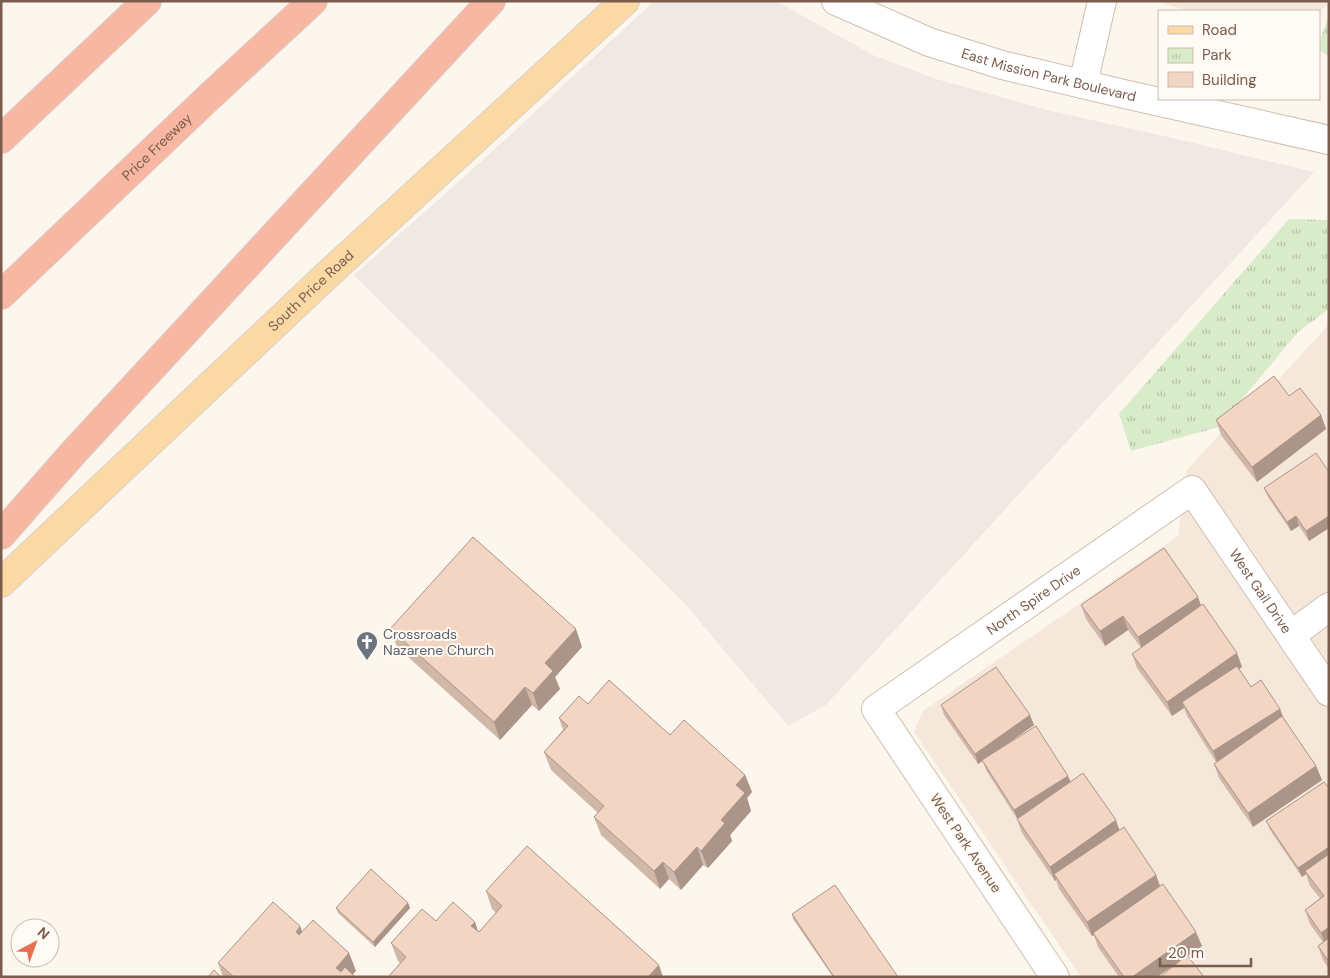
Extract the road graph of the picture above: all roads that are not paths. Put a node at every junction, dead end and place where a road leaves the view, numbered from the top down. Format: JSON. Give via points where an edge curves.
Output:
{"nodes":[{"id":1,"x":147,"y":1,"type":"edge"},
{"id":2,"x":313,"y":1,"type":"edge"},
{"id":3,"x":491,"y":1,"type":"edge"},
{"id":4,"x":625,"y":1,"type":"edge"},
{"id":5,"x":836,"y":1,"type":"edge"},
{"id":6,"x":1102,"y":1,"type":"edge"},
{"id":7,"x":1083,"y":84,"type":"junction"},
{"id":8,"x":1,"y":139,"type":"edge"},
{"id":9,"x":1329,"y":140,"type":"edge"},
{"id":10,"x":1,"y":295,"type":"edge"},
{"id":11,"x":1192,"y":490,"type":"joint"},
{"id":12,"x":1,"y":536,"type":"edge"},
{"id":13,"x":1,"y":583,"type":"edge"},
{"id":14,"x":1329,"y":607,"type":"edge"},
{"id":15,"x":1291,"y":635,"type":"junction"},
{"id":16,"x":1329,"y":692,"type":"edge"},
{"id":17,"x":876,"y":709,"type":"joint"},
{"id":18,"x":1055,"y":977,"type":"edge"}],
"edges":[{"from":1,"to":8,"type":"highway"},
{"from":2,"to":10,"type":"highway","name":"Price Freeway"},
{"from":3,"to":12,"type":"highway","via":[[74,452]]},
{"from":4,"to":13,"type":"main road","name":"South Price Road","via":[[326,276]]},
{"from":5,"to":7,"type":"street","name":"East Mission Park Boulevard","via":[[930,42],[1002,65]]},
{"from":6,"to":7,"type":"street"},
{"from":7,"to":9,"type":"street","name":"East Mission Park Boulevard"},
{"from":11,"to":15,"type":"street","name":"West Gail Drive"},
{"from":11,"to":17,"type":"street","name":"North Spire Drive"},
{"from":14,"to":15,"type":"street"},
{"from":15,"to":16,"type":"street","name":"West Gail Drive"},
{"from":17,"to":18,"type":"street","name":"West Park Avenue"}]}
